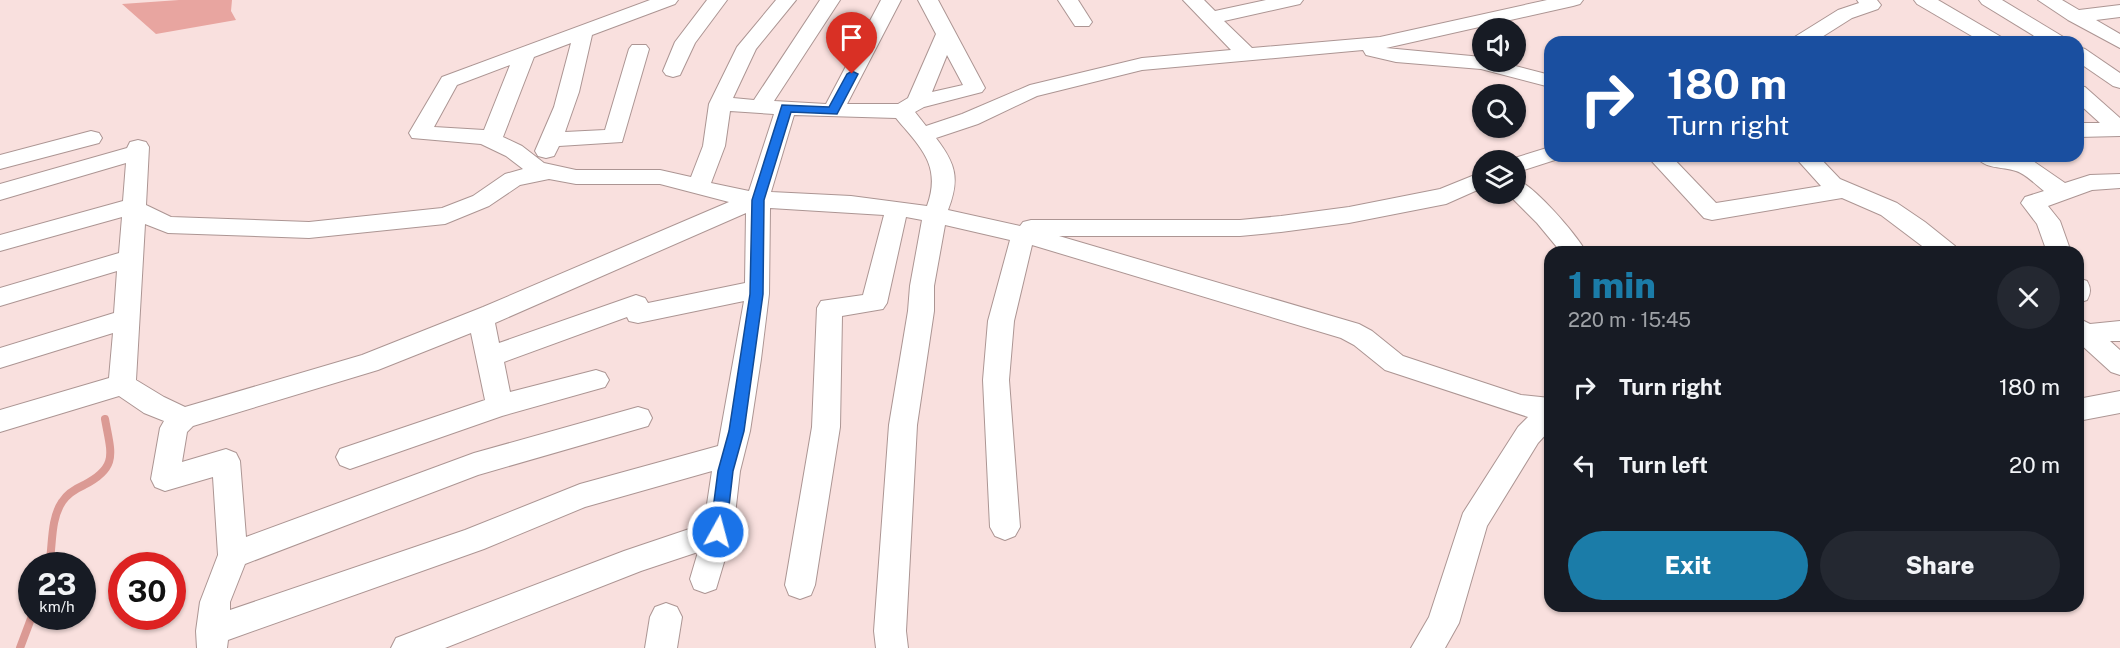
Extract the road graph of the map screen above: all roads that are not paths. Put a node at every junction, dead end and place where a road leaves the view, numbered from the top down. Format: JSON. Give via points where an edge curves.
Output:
{"nodes":[{"id":1,"x":668,"y":0,"type":"edge"},
{"id":2,"x":717,"y":0,"type":"edge"},
{"id":3,"x":786,"y":0,"type":"edge"},
{"id":4,"x":830,"y":0,"type":"edge"},
{"id":5,"x":891,"y":0,"type":"edge"},
{"id":6,"x":928,"y":0,"type":"edge"},
{"id":7,"x":1068,"y":0,"type":"edge"},
{"id":8,"x":1193,"y":0,"type":"edge"},
{"id":9,"x":1293,"y":0,"type":"edge"},
{"id":10,"x":1573,"y":0,"type":"edge"},
{"id":11,"x":1867,"y":0,"type":"edge"},
{"id":12,"x":1924,"y":0,"type":"edge"},
{"id":13,"x":1989,"y":0,"type":"edge"},
{"id":14,"x":2048,"y":0,"type":"edge"},
{"id":15,"x":2120,"y":11,"type":"edge"},
{"id":16,"x":2075,"y":16,"type":"junction"},
{"id":17,"x":1209,"y":18,"type":"junction"},
{"id":18,"x":1082,"y":22,"type":"dead end"},
{"id":19,"x":583,"y":32,"type":"junction"},
{"id":20,"x":946,"y":34,"type":"junction"},
{"id":21,"x":1810,"y":36,"type":"edge"},
{"id":22,"x":1979,"y":36,"type":"edge"},
{"id":23,"x":2048,"y":36,"type":"edge"},
{"id":24,"x":2120,"y":42,"type":"edge"},
{"id":25,"x":1355,"y":45,"type":"junction"},
{"id":26,"x":639,"y":49,"type":"dead end"},
{"id":27,"x":525,"y":53,"type":"junction"},
{"id":28,"x":1246,"y":54,"type":"junction"},
{"id":29,"x":2084,"y":57,"type":"edge"},
{"id":30,"x":673,"y":71,"type":"dead end"},
{"id":31,"x":1544,"y":79,"type":"edge"},
{"id":32,"x":2120,"y":82,"type":"edge"},
{"id":33,"x":2084,"y":97,"type":"edge"},
{"id":34,"x":720,"y":104,"type":"junction"},
{"id":35,"x":760,"y":106,"type":"junction"},
{"id":36,"x":910,"y":106,"type":"junction"},
{"id":37,"x":786,"y":108,"type":"junction"},
{"id":38,"x":833,"y":111,"type":"junction"},
{"id":39,"x":2084,"y":129,"type":"edge"},
{"id":40,"x":2120,"y":129,"type":"edge"},
{"id":41,"x":922,"y":135,"type":"junction"},
{"id":42,"x":91,"y":138,"type":"dead end"},
{"id":43,"x":552,"y":139,"type":"junction"},
{"id":44,"x":491,"y":140,"type":"junction"},
{"id":45,"x":1544,"y":156,"type":"edge"},
{"id":46,"x":0,"y":162,"type":"edge"},
{"id":47,"x":1526,"y":162,"type":"edge"},
{"id":48,"x":1664,"y":162,"type":"edge"},
{"id":49,"x":1810,"y":162,"type":"edge"},
{"id":50,"x":2001,"y":162,"type":"edge"},
{"id":51,"x":542,"y":170,"type":"junction"},
{"id":52,"x":2120,"y":181,"type":"edge"},
{"id":53,"x":1472,"y":184,"type":"edge"},
{"id":54,"x":699,"y":188,"type":"junction"},
{"id":55,"x":1842,"y":190,"type":"junction"},
{"id":56,"x":0,"y":192,"type":"edge"},
{"id":57,"x":2063,"y":193,"type":"junction"},
{"id":58,"x":1526,"y":198,"type":"edge"},
{"id":59,"x":758,"y":200,"type":"junction"},
{"id":60,"x":897,"y":208,"type":"junction"},
{"id":61,"x":134,"y":209,"type":"junction"},
{"id":62,"x":935,"y":215,"type":"junction"},
{"id":63,"x":989,"y":228,"type":"junction"},
{"id":64,"x":1023,"y":235,"type":"junction"},
{"id":65,"x":0,"y":243,"type":"edge"},
{"id":66,"x":1569,"y":246,"type":"edge"},
{"id":67,"x":1939,"y":246,"type":"edge"},
{"id":68,"x":2056,"y":246,"type":"edge"},
{"id":69,"x":131,"y":258,"type":"junction"},
{"id":70,"x":757,"y":289,"type":"junction"},
{"id":71,"x":0,"y":297,"type":"edge"},
{"id":72,"x":127,"y":319,"type":"junction"},
{"id":73,"x":482,"y":319,"type":"junction"},
{"id":74,"x":2084,"y":331,"type":"edge"},
{"id":75,"x":2120,"y":331,"type":"edge"},
{"id":76,"x":2084,"y":334,"type":"edge"},
{"id":77,"x":490,"y":357,"type":"junction"},
{"id":78,"x":0,"y":358,"type":"edge"},
{"id":79,"x":2120,"y":365,"type":"edge"},
{"id":80,"x":596,"y":380,"type":"dead end"},
{"id":81,"x":122,"y":385,"type":"junction"},
{"id":82,"x":2120,"y":402,"type":"edge"},
{"id":83,"x":500,"y":405,"type":"junction"},
{"id":84,"x":1544,"y":409,"type":"edge"},
{"id":85,"x":2084,"y":409,"type":"edge"},
{"id":86,"x":1544,"y":417,"type":"edge"},
{"id":87,"x":184,"y":418,"type":"junction"},
{"id":88,"x":638,"y":418,"type":"dead end"},
{"id":89,"x":0,"y":422,"type":"edge"},
{"id":90,"x":730,"y":454,"type":"junction"},
{"id":91,"x":350,"y":457,"type":"dead end"},
{"id":92,"x":1005,"y":526,"type":"dead end"},
{"id":93,"x":718,"y":532,"type":"junction"},
{"id":94,"x":233,"y":555,"type":"junction"},
{"id":95,"x":705,"y":579,"type":"dead end"},
{"id":96,"x":800,"y":585,"type":"dead end"},
{"id":97,"x":666,"y":617,"type":"dead end"},
{"id":98,"x":212,"y":639,"type":"edge"},
{"id":99,"x":407,"y":648,"type":"edge"},
{"id":100,"x":661,"y":648,"type":"edge"},
{"id":101,"x":892,"y":648,"type":"edge"},
{"id":102,"x":1427,"y":648,"type":"edge"}],
"edges":[{"from":1,"to":19,"type":"street"},
{"from":2,"to":30,"type":"street","via":[[685,42]]},
{"from":3,"to":34,"type":"street","via":[[747,46]]},
{"from":4,"to":35,"type":"street"},
{"from":5,"to":38,"type":"street"},
{"from":6,"to":20,"type":"street"},
{"from":7,"to":18,"type":"street"},
{"from":8,"to":17,"type":"street"},
{"from":9,"to":17,"type":"street"},
{"from":10,"to":25,"type":"street","via":[[1417,36]]},
{"from":11,"to":21,"type":"street","via":[[1871,5],[1845,14]]},
{"from":12,"to":22,"type":"street"},
{"from":13,"to":23,"type":"street"},
{"from":14,"to":16,"type":"street"},
{"from":15,"to":16,"type":"street"},
{"from":16,"to":24,"type":"street"},
{"from":17,"to":28,"type":"street"},
{"from":19,"to":27,"type":"street"},
{"from":19,"to":43,"type":"street","via":[[573,84]]},
{"from":20,"to":36,"type":"street"},
{"from":20,"to":36,"type":"street","via":[[975,88]]},
{"from":25,"to":28,"type":"street"},
{"from":25,"to":31,"type":"street","via":[[1396,56],[1482,63]]},
{"from":26,"to":43,"type":"street","via":[[614,137]]},
{"from":27,"to":44,"type":"street"},
{"from":27,"to":44,"type":"street","via":[[449,81],[420,133]]},
{"from":28,"to":41,"type":"street","via":[[1158,61],[1072,80],[1030,91]]},
{"from":29,"to":32,"type":"street"},
{"from":33,"to":40,"type":"street"},
{"from":34,"to":35,"type":"street"},
{"from":34,"to":54,"type":"street","via":[[714,146]]},
{"from":35,"to":37,"type":"street"},
{"from":36,"to":38,"type":"street"},
{"from":36,"to":41,"type":"street"},
{"from":37,"to":38,"type":"street"},
{"from":37,"to":59,"type":"street"},
{"from":39,"to":40,"type":"street"},
{"from":41,"to":62,"type":"street","via":[[940,158],[944,175],[943,194]]},
{"from":42,"to":46,"type":"street"},
{"from":43,"to":51,"type":"street"},
{"from":44,"to":51,"type":"street"},
{"from":45,"to":47,"type":"street"},
{"from":48,"to":55,"type":"street","via":[[1712,212]]},
{"from":49,"to":55,"type":"street"},
{"from":50,"to":57,"type":"street","via":[[2022,164]]},
{"from":51,"to":54,"type":"street","via":[[576,177],[660,177]]},
{"from":51,"to":61,"type":"street","via":[[513,179],[481,201],[445,216],[309,230],[168,225]]},
{"from":52,"to":57,"type":"street","via":[[2090,183]]},
{"from":53,"to":63,"type":"street","via":[[1446,196],[1350,215],[1240,228]]},
{"from":54,"to":59,"type":"street"},
{"from":55,"to":67,"type":"street","via":[[1889,209]]},
{"from":56,"to":61,"type":"street","via":[[138,149]]},
{"from":57,"to":68,"type":"street","via":[[2033,203],[2048,220]]},
{"from":58,"to":66,"type":"street"},
{"from":59,"to":60,"type":"street"},
{"from":59,"to":70,"type":"street"},
{"from":59,"to":73,"type":"street"},
{"from":60,"to":62,"type":"street"},
{"from":60,"to":96,"type":"street","via":[[874,303],[831,308],[826,427]]},
{"from":61,"to":65,"type":"street","via":[[118,209]]},
{"from":61,"to":69,"type":"street"},
{"from":62,"to":63,"type":"street"},
{"from":62,"to":101,"type":"street","via":[[903,425]]},
{"from":63,"to":64,"type":"street"},
{"from":64,"to":84,"type":"street","via":[[1350,331],[1394,363],[1521,406]]},
{"from":64,"to":92,"type":"street","via":[[1001,321],[996,380]]},
{"from":69,"to":71,"type":"street"},
{"from":69,"to":72,"type":"street"},
{"from":70,"to":77,"type":"street","via":[[638,314],[636,304]]},
{"from":70,"to":90,"type":"street"},
{"from":72,"to":78,"type":"street"},
{"from":72,"to":81,"type":"street"},
{"from":73,"to":77,"type":"street"},
{"from":73,"to":87,"type":"street","via":[[369,363]]},
{"from":74,"to":75,"type":"street"},
{"from":76,"to":79,"type":"street"},
{"from":77,"to":83,"type":"street"},
{"from":80,"to":83,"type":"street"},
{"from":81,"to":87,"type":"street"},
{"from":81,"to":89,"type":"street"},
{"from":82,"to":85,"type":"street"},
{"from":83,"to":91,"type":"street"},
{"from":86,"to":102,"type":"street","via":[[1528,435],[1473,522],[1443,622]]},
{"from":87,"to":94,"type":"street","via":[[174,428],[165,479],[226,461]]},
{"from":88,"to":94,"type":"street","via":[[474,465]]},
{"from":90,"to":93,"type":"street"},
{"from":90,"to":98,"type":"street","via":[[580,496]]},
{"from":93,"to":95,"type":"street"},
{"from":93,"to":99,"type":"street"},
{"from":94,"to":98,"type":"street","via":[[215,602]]},
{"from":97,"to":100,"type":"street"}]}
